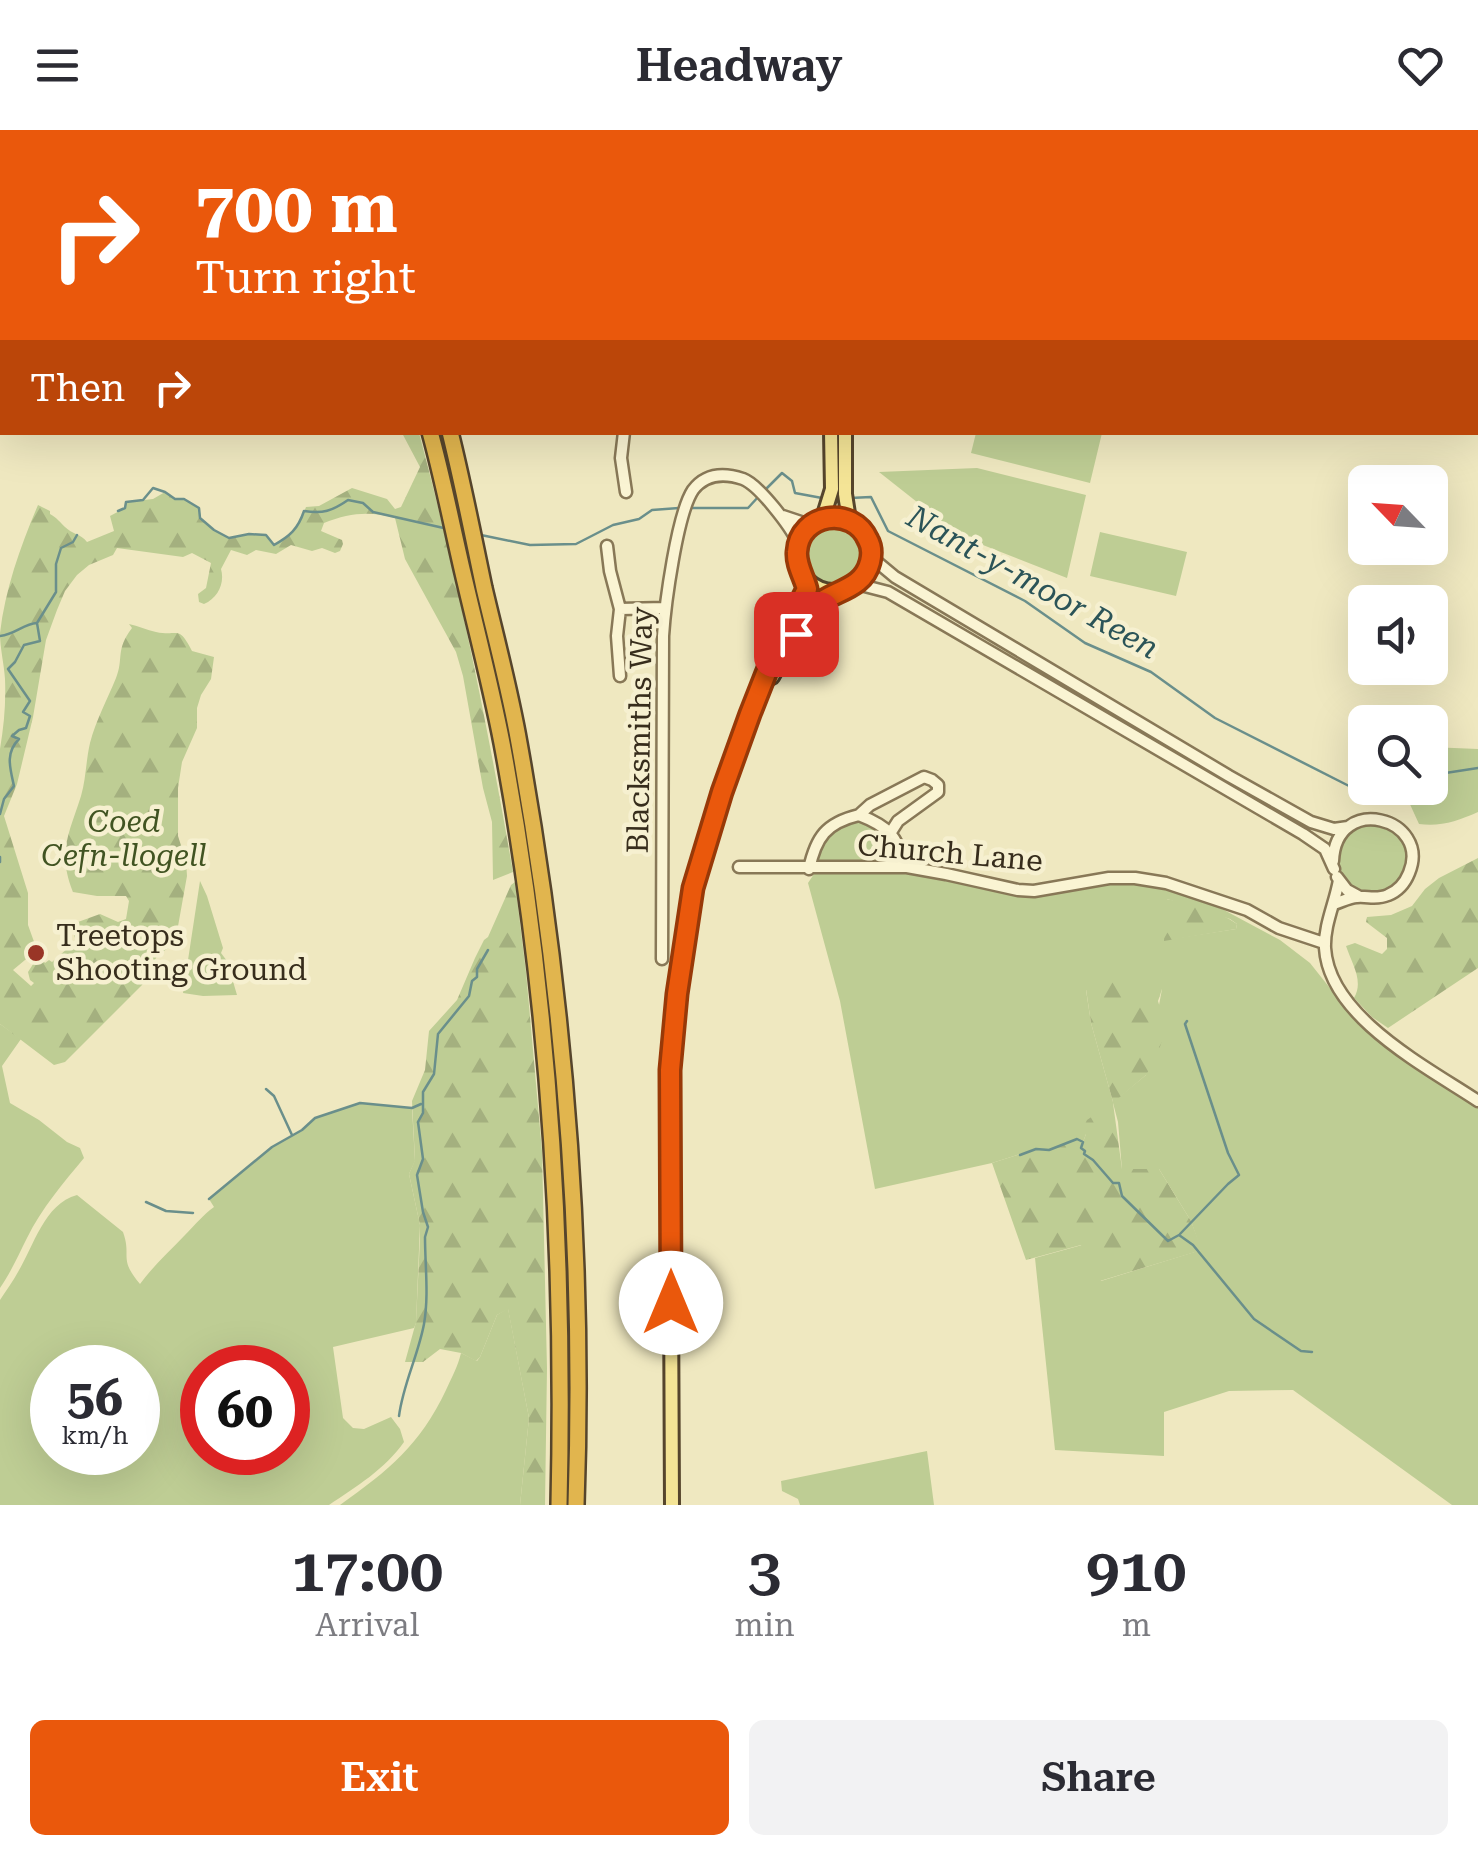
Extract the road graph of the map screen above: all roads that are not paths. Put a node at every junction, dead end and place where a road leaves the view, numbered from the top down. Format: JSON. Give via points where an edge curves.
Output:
{"nodes":[{"id":1,"x":431,"y":435,"type":"edge"},
{"id":2,"x":451,"y":435,"type":"edge"},
{"id":3,"x":624,"y":435,"type":"edge"},
{"id":4,"x":832,"y":435,"type":"edge"},
{"id":5,"x":844,"y":435,"type":"edge"},
{"id":6,"x":626,"y":492,"type":"dead end"},
{"id":7,"x":774,"y":508,"type":"junction"},
{"id":8,"x":849,"y":520,"type":"junction"},
{"id":9,"x":816,"y":522,"type":"junction"},
{"id":10,"x":798,"y":543,"type":"junction"},
{"id":11,"x":607,"y":546,"type":"dead end"},
{"id":12,"x":871,"y":557,"type":"junction"},
{"id":13,"x":804,"y":577,"type":"junction"},
{"id":14,"x":856,"y":584,"type":"junction"},
{"id":15,"x":836,"y":592,"type":"junction"},
{"id":16,"x":665,"y":608,"type":"junction"},
{"id":17,"x":620,"y":609,"type":"junction"},
{"id":18,"x":620,"y":676,"type":"dead end"},
{"id":19,"x":750,"y":714,"type":"junction"},
{"id":20,"x":859,"y":815,"type":"junction"},
{"id":21,"x":1348,"y":827,"type":"junction"},
{"id":22,"x":891,"y":832,"type":"junction"},
{"id":23,"x":739,"y":868,"type":"dead end"},
{"id":24,"x":907,"y":868,"type":"junction"},
{"id":25,"x":810,"y":869,"type":"junction"},
{"id":26,"x":1336,"y":875,"type":"junction"},
{"id":27,"x":1358,"y":896,"type":"junction"},
{"id":28,"x":1334,"y":904,"type":"junction"},
{"id":29,"x":1324,"y":943,"type":"junction"},
{"id":30,"x":662,"y":959,"type":"dead end"},
{"id":31,"x":1478,"y":1102,"type":"edge"},
{"id":32,"x":561,"y":1420,"type":"junction"},
{"id":33,"x":550,"y":1505,"type":"edge"},
{"id":34,"x":559,"y":1505,"type":"edge"},
{"id":35,"x":576,"y":1505,"type":"edge"},
{"id":36,"x":672,"y":1505,"type":"edge"}],
"edges":[{"from":1,"to":32,"type":"highway","via":[[501,741],[524,878],[552,1139]]},
{"from":2,"to":35,"type":"highway","via":[[518,739],[561,1040],[572,1187]]},
{"from":3,"to":6,"type":"street"},
{"from":4,"to":9,"type":"main road","via":[[832,489]]},
{"from":5,"to":8,"type":"main road"},
{"from":7,"to":9,"type":"street","name":"Blacksmiths Way","via":[[794,521]]},
{"from":7,"to":10,"type":"street","name":"Blacksmiths Way"},
{"from":7,"to":16,"type":"street","name":"Blacksmiths Way","via":[[750,482],[725,475],[693,490]]},
{"from":8,"to":9,"type":"main road"},
{"from":8,"to":12,"type":"main road","via":[[868,537]]},
{"from":9,"to":10,"type":"main road"},
{"from":10,"to":13,"type":"main road"},
{"from":11,"to":17,"type":"street"},
{"from":12,"to":14,"type":"main road"},
{"from":12,"to":21,"type":"street","via":[[1229,776],[1324,828]]},
{"from":13,"to":15,"type":"main road"},
{"from":13,"to":19,"type":"main road","via":[[807,589]]},
{"from":14,"to":15,"type":"main road"},
{"from":14,"to":26,"type":"street","via":[[888,592],[1303,834],[1325,849]]},
{"from":15,"to":19,"type":"main road","via":[[810,610]]},
{"from":16,"to":17,"type":"street"},
{"from":16,"to":30,"type":"street","name":"Blacksmiths Way"},
{"from":17,"to":18,"type":"street"},
{"from":19,"to":36,"type":"main road","via":[[693,888],[677,994],[670,1070]]},
{"from":20,"to":22,"type":"street"},
{"from":20,"to":22,"type":"street","via":[[924,777],[938,785]]},
{"from":20,"to":25,"type":"street","via":[[823,833]]},
{"from":21,"to":26,"type":"street","via":[[1334,846]]},
{"from":21,"to":27,"type":"street","via":[[1382,820],[1398,828],[1412,851],[1399,889],[1372,899]]},
{"from":22,"to":24,"type":"street"},
{"from":23,"to":25,"type":"street","name":"Church Lane"},
{"from":24,"to":25,"type":"street","name":"Church Lane"},
{"from":24,"to":29,"type":"street","name":"Church Lane","via":[[1018,890],[1109,878],[1166,883]]},
{"from":26,"to":27,"type":"street"},
{"from":26,"to":28,"type":"street"},
{"from":27,"to":28,"type":"street"},
{"from":28,"to":29,"type":"street"},
{"from":29,"to":31,"type":"street","via":[[1340,993],[1366,1021]]},
{"from":32,"to":33,"type":"highway"},
{"from":32,"to":34,"type":"highway"}]}
